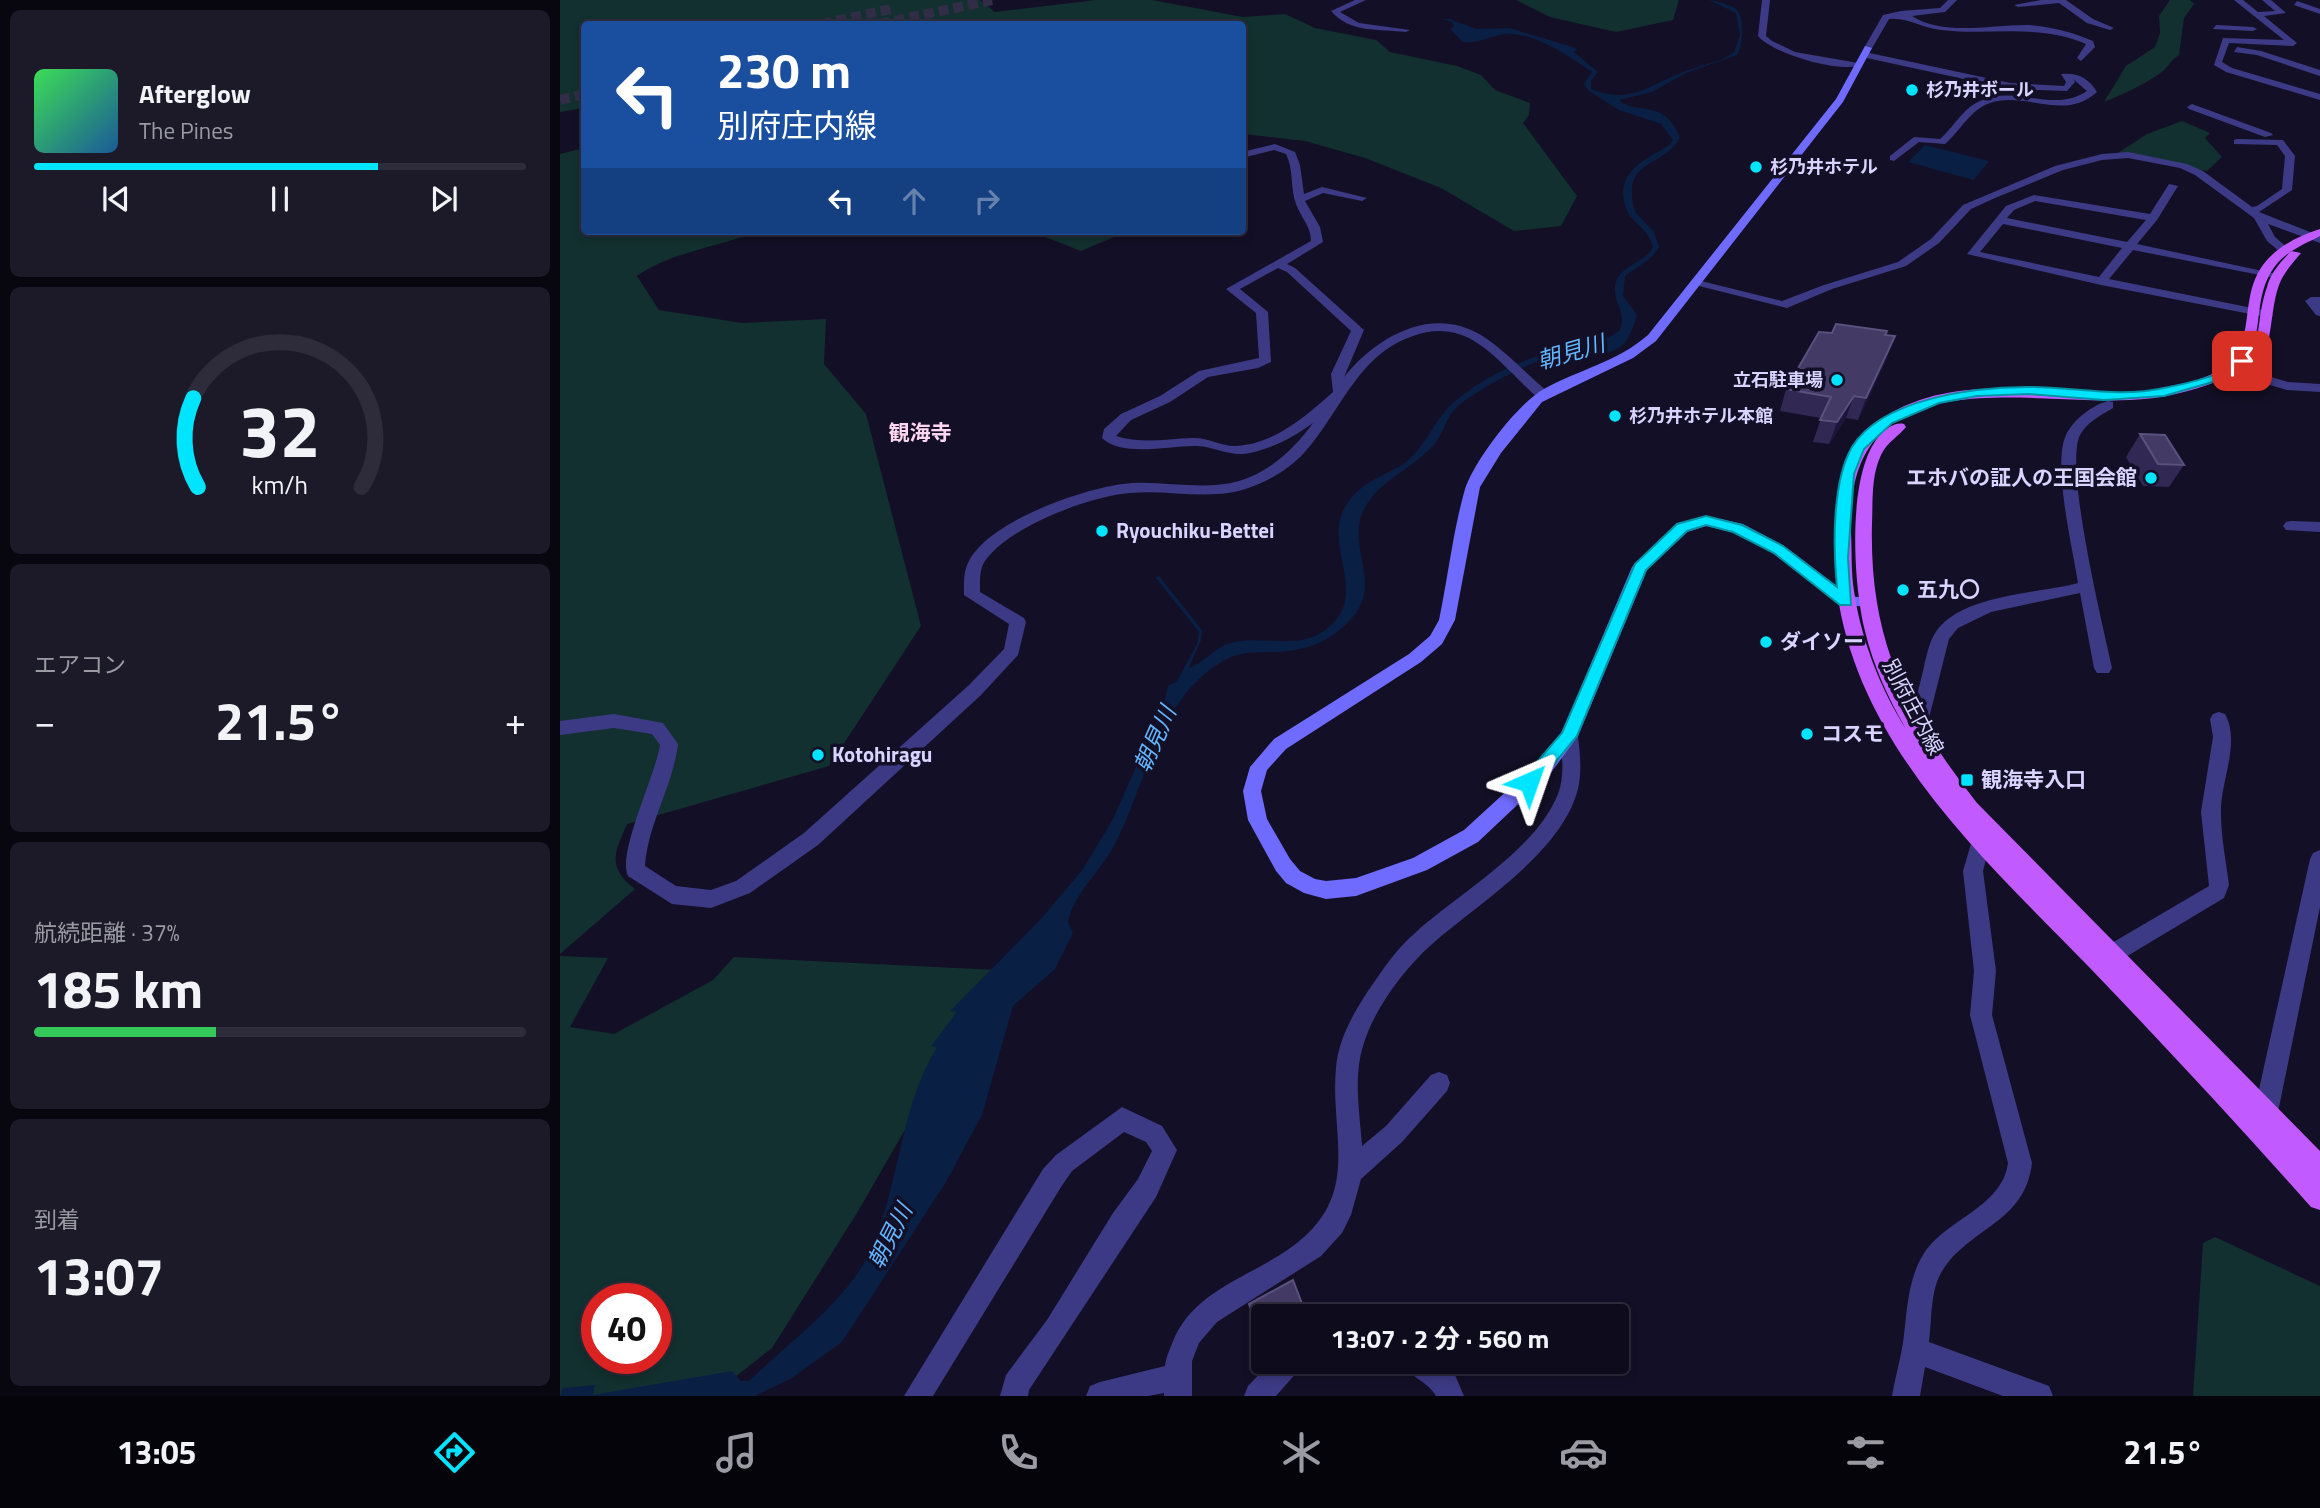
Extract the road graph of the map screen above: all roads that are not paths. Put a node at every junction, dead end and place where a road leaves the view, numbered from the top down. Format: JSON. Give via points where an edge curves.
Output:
{"nodes":[{"id":1,"x":1362,"y":0,"type":"edge"},
{"id":2,"x":1766,"y":0,"type":"edge"},
{"id":3,"x":1954,"y":0,"type":"edge"},
{"id":4,"x":2238,"y":0,"type":"edge"},
{"id":5,"x":2266,"y":0,"type":"edge"},
{"id":6,"x":1892,"y":2,"type":"dead end"},
{"id":7,"x":2297,"y":3,"type":"dead end"},
{"id":8,"x":2018,"y":5,"type":"dead end"},
{"id":9,"x":1942,"y":10,"type":"junction"},
{"id":10,"x":2320,"y":12,"type":"edge"},
{"id":11,"x":1904,"y":13,"type":"junction"},
{"id":12,"x":2255,"y":14,"type":"junction"},
{"id":13,"x":1958,"y":23,"type":"dead end"},
{"id":14,"x":2216,"y":27,"type":"dead end"},
{"id":15,"x":2110,"y":28,"type":"dead end"},
{"id":16,"x":1406,"y":30,"type":"dead end"},
{"id":17,"x":2274,"y":30,"type":"junction"},
{"id":18,"x":2223,"y":48,"type":"junction"},
{"id":19,"x":1864,"y":56,"type":"junction"},
{"id":20,"x":2081,"y":58,"type":"dead end"},
{"id":21,"x":2320,"y":74,"type":"edge"},
{"id":22,"x":2320,"y":84,"type":"edge"},
{"id":23,"x":2309,"y":93,"type":"junction"},
{"id":24,"x":2320,"y":97,"type":"edge"},
{"id":25,"x":2192,"y":107,"type":"dead end"},
{"id":26,"x":2237,"y":142,"type":"dead end"},
{"id":27,"x":2280,"y":142,"type":"junction"},
{"id":28,"x":1246,"y":154,"type":"edge"},
{"id":29,"x":1894,"y":159,"type":"dead end"},
{"id":30,"x":2173,"y":186,"type":"dead end"},
{"id":31,"x":1362,"y":198,"type":"dead end"},
{"id":32,"x":1300,"y":199,"type":"junction"},
{"id":33,"x":2254,"y":214,"type":"junction"},
{"id":34,"x":2153,"y":218,"type":"junction"},
{"id":35,"x":2000,"y":220,"type":"junction"},
{"id":36,"x":2318,"y":237,"type":"edge"},
{"id":37,"x":2131,"y":245,"type":"junction"},
{"id":38,"x":2283,"y":249,"type":"junction"},
{"id":39,"x":1276,"y":264,"type":"junction"},
{"id":40,"x":2269,"y":273,"type":"junction"},
{"id":41,"x":2101,"y":281,"type":"junction"},
{"id":42,"x":1697,"y":284,"type":"junction"},
{"id":43,"x":2320,"y":301,"type":"edge"},
{"id":44,"x":2320,"y":312,"type":"edge"},
{"id":45,"x":2261,"y":313,"type":"junction"},
{"id":46,"x":2247,"y":374,"type":"junction"},
{"id":47,"x":2314,"y":387,"type":"edge"},
{"id":48,"x":1540,"y":392,"type":"junction"},
{"id":49,"x":1340,"y":393,"type":"junction"},
{"id":50,"x":2320,"y":403,"type":"edge"},
{"id":51,"x":2108,"y":405,"type":"junction"},
{"id":52,"x":2291,"y":526,"type":"dead end"},
{"id":53,"x":2320,"y":527,"type":"edge"},
{"id":54,"x":2087,"y":586,"type":"junction"},
{"id":55,"x":1846,"y":601,"type":"junction"},
{"id":56,"x":1867,"y":603,"type":"junction"},
{"id":57,"x":2104,"y":668,"type":"dead end"},
{"id":58,"x":2219,"y":719,"type":"dead end"},
{"id":59,"x":560,"y":728,"type":"edge"},
{"id":60,"x":1569,"y":736,"type":"junction"},
{"id":61,"x":1920,"y":740,"type":"junction"},
{"id":62,"x":1980,"y":843,"type":"junction"},
{"id":63,"x":2320,"y":859,"type":"edge"},
{"id":64,"x":2112,"y":954,"type":"junction"},
{"id":65,"x":1439,"y":1083,"type":"dead end"},
{"id":66,"x":2266,"y":1112,"type":"junction"},
{"id":67,"x":2320,"y":1168,"type":"edge"},
{"id":68,"x":1350,"y":1172,"type":"junction"},
{"id":69,"x":2320,"y":1198,"type":"edge"},
{"id":70,"x":1915,"y":1350,"type":"junction"},
{"id":71,"x":1278,"y":1374,"type":"edge"},
{"id":72,"x":1436,"y":1374,"type":"edge"},
{"id":73,"x":1177,"y":1387,"type":"edge"},
{"id":74,"x":918,"y":1396,"type":"edge"},
{"id":75,"x":1014,"y":1396,"type":"edge"},
{"id":76,"x":1100,"y":1396,"type":"edge"},
{"id":77,"x":1258,"y":1396,"type":"edge"},
{"id":78,"x":1450,"y":1396,"type":"edge"},
{"id":79,"x":1906,"y":1396,"type":"edge"},
{"id":80,"x":2039,"y":1396,"type":"edge"}],
"edges":[{"from":1,"to":16,"type":"street","via":[[1335,11],[1355,24]]},
{"from":2,"to":19,"type":"street","via":[[1762,36],[1769,44],[1812,58]]},
{"from":3,"to":9,"type":"street"},
{"from":4,"to":12,"type":"street"},
{"from":5,"to":12,"type":"street","via":[[2282,13]]},
{"from":6,"to":11,"type":"street"},
{"from":7,"to":10,"type":"street"},
{"from":8,"to":15,"type":"street","via":[[2061,0],[2090,21]]},
{"from":9,"to":11,"type":"street"},
{"from":9,"to":13,"type":"street"},
{"from":11,"to":19,"type":"street","via":[[1886,17]]},
{"from":11,"to":20,"type":"street","via":[[1917,23],[1950,29],[2062,31],[2090,43]]},
{"from":12,"to":17,"type":"street"},
{"from":14,"to":17,"type":"street"},
{"from":17,"to":18,"type":"street","via":[[2293,43],[2226,40]]},
{"from":18,"to":21,"type":"street","via":[[2258,53]]},
{"from":18,"to":23,"type":"street","via":[[2217,63],[2221,67]]},
{"from":19,"to":29,"type":"street","via":[[2037,90],[2067,88],[2071,82],[2064,76],[2072,75],[2092,92],[2055,106],[1985,101],[1942,142],[1917,139]]},
{"from":19,"to":42,"type":"street","via":[[1840,100]]},
{"from":22,"to":23,"type":"street"},
{"from":23,"to":24,"type":"street"},
{"from":25,"to":27,"type":"street"},
{"from":26,"to":27,"type":"street"},
{"from":27,"to":33,"type":"street","via":[[2290,156],[2287,190]]},
{"from":28,"to":32,"type":"street","via":[[1275,147],[1290,152]]},
{"from":30,"to":34,"type":"street"},
{"from":31,"to":32,"type":"street","via":[[1322,190]]},
{"from":32,"to":39,"type":"street","via":[[1318,233],[1317,242]]},
{"from":33,"to":36,"type":"street"},
{"from":33,"to":38,"type":"street"},
{"from":33,"to":42,"type":"street","via":[[2183,166],[2129,155],[2102,157],[2059,168],[1967,207],[1935,241],[1902,264],[1783,305]]},
{"from":34,"to":35,"type":"street","via":[[2034,198],[2010,208]]},
{"from":34,"to":37,"type":"street"},
{"from":35,"to":37,"type":"street"},
{"from":35,"to":41,"type":"street","via":[[1973,254]]},
{"from":36,"to":38,"type":"main road"},
{"from":36,"to":40,"type":"main road"},
{"from":37,"to":40,"type":"street"},
{"from":37,"to":41,"type":"street"},
{"from":38,"to":40,"type":"main road"},
{"from":39,"to":49,"type":"street","via":[[1290,270],[1358,330],[1337,374]]},
{"from":39,"to":49,"type":"street","via":[[1232,289],[1262,312],[1266,359],[1204,374],[1120,421],[1108,432],[1109,438],[1149,446],[1196,442],[1230,450],[1252,449],[1305,422]]},
{"from":40,"to":45,"type":"main road","name":"別府庄内線"},
{"from":41,"to":45,"type":"street"},
{"from":42,"to":48,"type":"street","via":[[1645,345]]},
{"from":43,"to":44,"type":"street","via":[[2311,301]]},
{"from":45,"to":46,"type":"main road","name":"別府庄内線","via":[[2260,355]]},
{"from":45,"to":55,"type":"main road","name":"別府庄内線","via":[[2235,369],[2183,388],[2126,396],[1977,392],[1936,400],[1888,421],[1859,447],[1847,474],[1841,558]]},
{"from":46,"to":47,"type":"street","via":[[2287,386]]},
{"from":46,"to":51,"type":"main road","name":"別府庄内線","via":[[2189,397]]},
{"from":47,"to":50,"type":"street"},
{"from":48,"to":49,"type":"street","via":[[1474,334],[1429,327],[1404,333],[1378,347],[1360,362]]},
{"from":48,"to":60,"type":"street","via":[[1477,477],[1466,511],[1447,620],[1436,640],[1269,753],[1255,775],[1253,805],[1276,854],[1293,877],[1317,889],[1356,887],[1420,864],[1471,836],[1544,769]]},
{"from":49,"to":59,"type":"street","via":[[1305,443],[1261,478],[1224,489],[1104,492],[993,543],[978,559],[972,595],[1018,622],[1012,651],[811,839],[743,887],[712,899],[672,895],[635,870],[635,850],[668,761],[669,744],[657,728],[614,721]]},
{"from":51,"to":54,"type":"street","via":[[2081,424],[2069,446]]},
{"from":51,"to":56,"type":"main road","name":"別府庄内線","via":[[1989,399],[1940,408],[1895,429],[1876,449],[1866,477]]},
{"from":52,"to":53,"type":"street"},
{"from":54,"to":57,"type":"street"},
{"from":54,"to":61,"type":"street","via":[[2001,605],[1946,628],[1922,714]]},
{"from":55,"to":56,"type":"street"},
{"from":55,"to":60,"type":"street","via":[[1779,550],[1738,528],[1706,521],[1682,528],[1649,555],[1631,582]]},
{"from":55,"to":62,"type":"main road","name":"別府庄内線","via":[[1870,680],[1895,729],[1928,782]]},
{"from":56,"to":61,"type":"main road","name":"別府庄内線","via":[[1891,682]]},
{"from":58,"to":64,"type":"street","via":[[2222,737],[2211,812],[2217,892]]},
{"from":60,"to":68,"type":"street","via":[[1568,790],[1554,816],[1512,865],[1408,954],[1353,1040],[1347,1070]]},
{"from":61,"to":64,"type":"main road","name":"別府庄内線","via":[[1970,809]]},
{"from":62,"to":69,"type":"main road","name":"別府庄内線"},
{"from":62,"to":70,"type":"street","via":[[1973,871],[1985,971],[1980,1015],[2020,1163],[2020,1178],[2008,1197],[1955,1238],[1933,1263],[1924,1288]]},
{"from":63,"to":66,"type":"street"},
{"from":64,"to":66,"type":"main road","name":"別府庄内線"},
{"from":65,"to":68,"type":"street","via":[[1394,1134]]},
{"from":66,"to":67,"type":"main road","name":"別府庄内線"},
{"from":68,"to":73,"type":"street","via":[[1340,1212],[1322,1237],[1295,1262],[1221,1301],[1196,1321],[1178,1359]]},
{"from":70,"to":79,"type":"street"},
{"from":70,"to":80,"type":"street"},
{"from":71,"to":77,"type":"street"},
{"from":72,"to":78,"type":"street"},
{"from":73,"to":76,"type":"street","via":[[1130,1385]]},
{"from":74,"to":75,"type":"street","via":[[1064,1163],[1122,1119],[1154,1134],[1165,1150],[1147,1188],[1016,1385]]}]}
